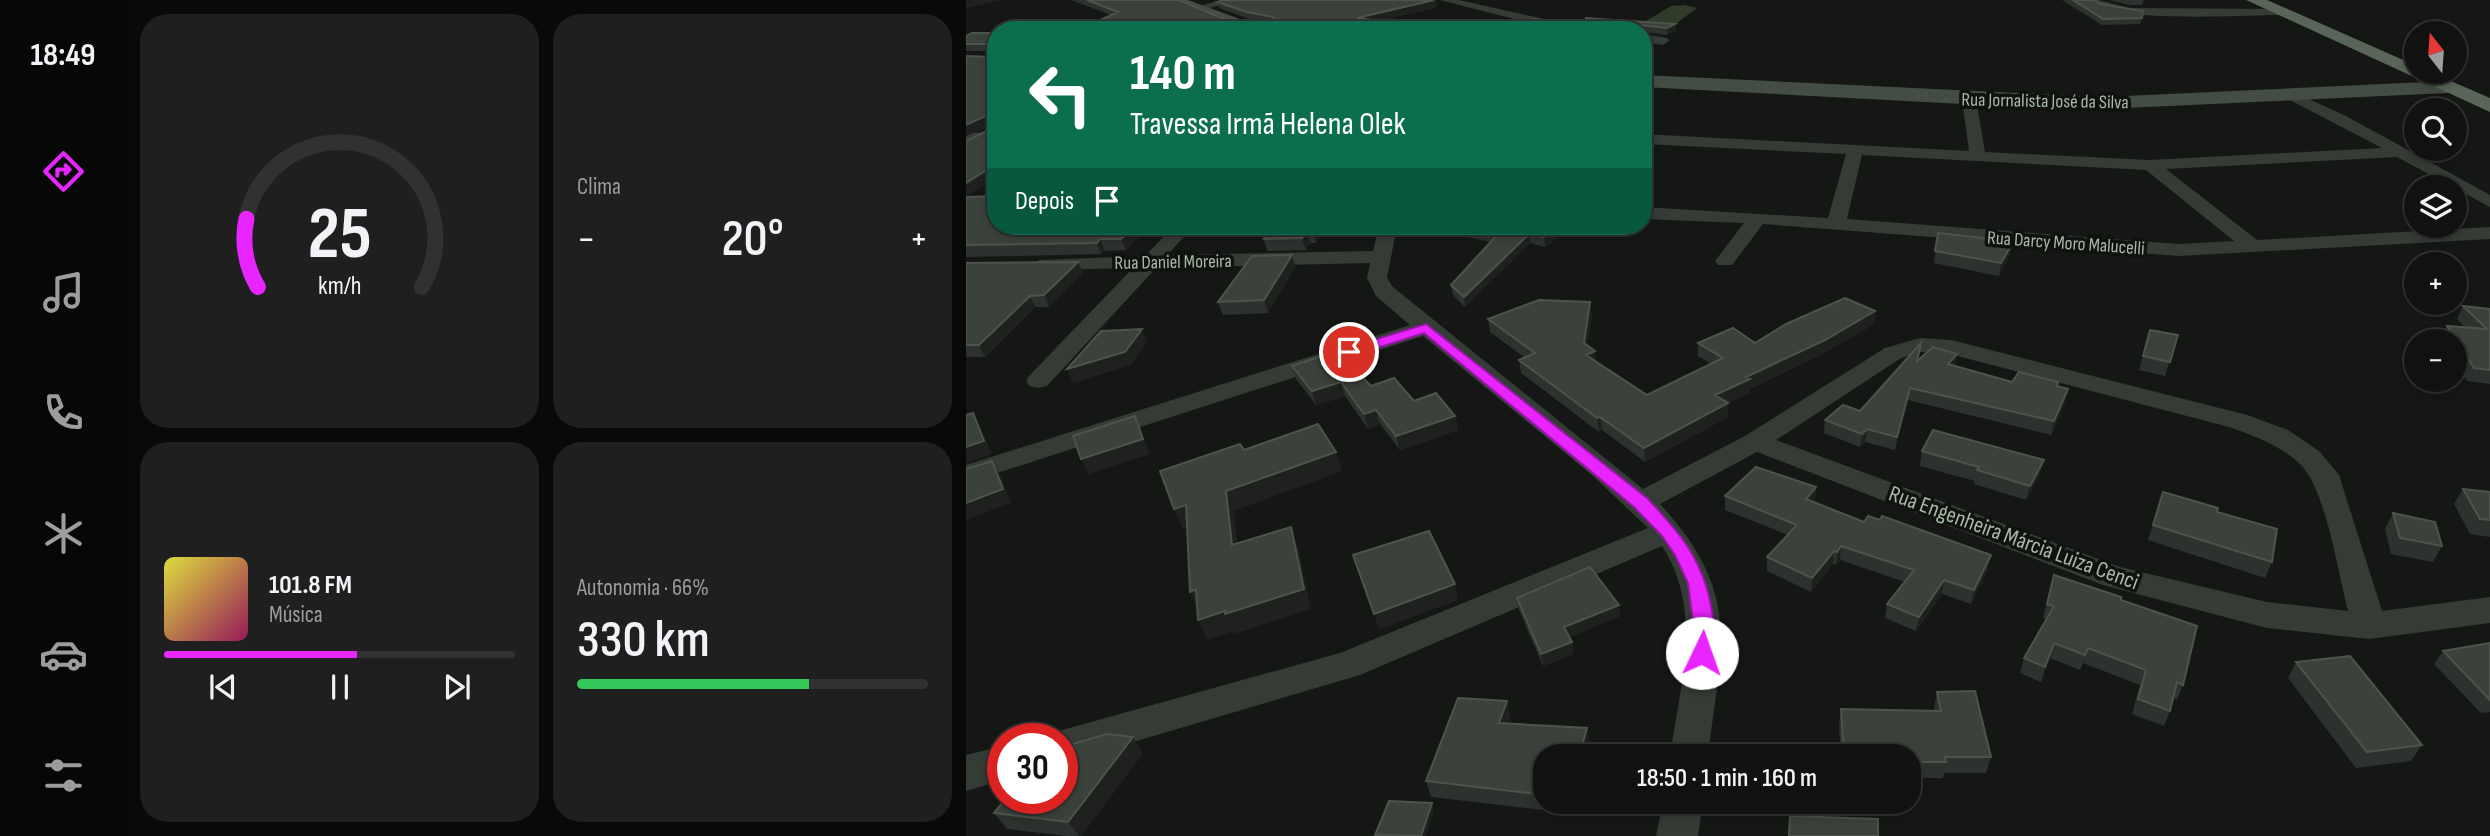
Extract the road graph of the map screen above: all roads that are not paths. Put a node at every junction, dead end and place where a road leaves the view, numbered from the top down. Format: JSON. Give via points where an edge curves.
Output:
{"nodes":[{"id":1,"x":1174,"y":0,"type":"edge"},
{"id":2,"x":1238,"y":0,"type":"edge"},
{"id":3,"x":1445,"y":0,"type":"edge"},
{"id":4,"x":2090,"y":0,"type":"edge"},
{"id":5,"x":2254,"y":0,"type":"edge"},
{"id":6,"x":1197,"y":8,"type":"junction"},
{"id":7,"x":2280,"y":12,"type":"junction"},
{"id":8,"x":1229,"y":21,"type":"edge"},
{"id":9,"x":1534,"y":21,"type":"edge"},
{"id":10,"x":1652,"y":39,"type":"edge"},
{"id":11,"x":1663,"y":41,"type":"edge"},
{"id":12,"x":1652,"y":83,"type":"edge"},
{"id":13,"x":2447,"y":87,"type":"junction"},
{"id":14,"x":2289,"y":94,"type":"junction"},
{"id":15,"x":1969,"y":99,"type":"junction"},
{"id":16,"x":2490,"y":106,"type":"edge"},
{"id":17,"x":981,"y":137,"type":"edge"},
{"id":18,"x":1652,"y":139,"type":"edge"},
{"id":19,"x":966,"y":146,"type":"edge"},
{"id":20,"x":1855,"y":150,"type":"junction"},
{"id":21,"x":2402,"y":152,"type":"junction"},
{"id":22,"x":1978,"y":157,"type":"junction"},
{"id":23,"x":2150,"y":165,"type":"junction"},
{"id":24,"x":2490,"y":202,"type":"edge"},
{"id":25,"x":1652,"y":213,"type":"edge"},
{"id":26,"x":1758,"y":218,"type":"junction"},
{"id":27,"x":1836,"y":224,"type":"junction"},
{"id":28,"x":2490,"y":233,"type":"edge"},
{"id":29,"x":1176,"y":235,"type":"edge"},
{"id":30,"x":1386,"y":235,"type":"edge"},
{"id":31,"x":2254,"y":247,"type":"junction"},
{"id":32,"x":1380,"y":257,"type":"junction"},
{"id":33,"x":1724,"y":261,"type":"dead end"},
{"id":34,"x":1150,"y":262,"type":"junction"},
{"id":35,"x":1032,"y":265,"type":"edge"},
{"id":36,"x":1426,"y":328,"type":"junction"},
{"id":37,"x":1038,"y":382,"type":"dead end"},
{"id":38,"x":1755,"y":442,"type":"junction"},
{"id":39,"x":966,"y":474,"type":"edge"},
{"id":40,"x":1641,"y":502,"type":"junction"},
{"id":41,"x":1668,"y":532,"type":"junction"},
{"id":42,"x":2490,"y":610,"type":"edge"},
{"id":43,"x":2369,"y":626,"type":"junction"},
{"id":44,"x":1078,"y":742,"type":"edge"},
{"id":45,"x":1690,"y":744,"type":"edge"},
{"id":46,"x":987,"y":767,"type":"edge"},
{"id":47,"x":966,"y":773,"type":"edge"},
{"id":48,"x":1681,"y":814,"type":"edge"},
{"id":49,"x":1678,"y":836,"type":"edge"}],
"edges":[{"from":1,"to":6,"type":"main road"},
{"from":2,"to":6,"type":"street"},
{"from":3,"to":9,"type":"street"},
{"from":4,"to":7,"type":"street","via":[[2129,11]]},
{"from":5,"to":7,"type":"highway"},
{"from":6,"to":8,"type":"main road"},
{"from":7,"to":13,"type":"highway"},
{"from":10,"to":11,"type":"street"},
{"from":12,"to":15,"type":"main road","name":"Rua Jornalista José da Silva"},
{"from":13,"to":14,"type":"main road","name":"Rua Jornalista José da Silva"},
{"from":13,"to":16,"type":"highway"},
{"from":14,"to":15,"type":"main road","name":"Rua Jornalista José da Silva","via":[[2103,103]]},
{"from":14,"to":21,"type":"street"},
{"from":15,"to":22,"type":"street"},
{"from":17,"to":19,"type":"street"},
{"from":18,"to":20,"type":"street"},
{"from":20,"to":22,"type":"street"},
{"from":20,"to":27,"type":"street"},
{"from":21,"to":23,"type":"street"},
{"from":21,"to":24,"type":"street"},
{"from":22,"to":23,"type":"street"},
{"from":23,"to":31,"type":"street"},
{"from":25,"to":26,"type":"street","name":"Rua Darcy Moro Malucelli"},
{"from":26,"to":27,"type":"street","name":"Rua Darcy Moro Malucelli"},
{"from":26,"to":33,"type":"street"},
{"from":27,"to":31,"type":"street","name":"Rua Darcy Moro Malucelli","via":[[2168,249]]},
{"from":28,"to":31,"type":"street","name":"Rua Darcy Moro Malucelli"},
{"from":29,"to":34,"type":"street"},
{"from":30,"to":32,"type":"street"},
{"from":32,"to":34,"type":"street","name":"Rua Daniel Moreira"},
{"from":32,"to":36,"type":"street","via":[[1377,278],[1384,291]]},
{"from":34,"to":35,"type":"street","name":"Rua Daniel Moreira"},
{"from":34,"to":37,"type":"street"},
{"from":36,"to":39,"type":"street"},
{"from":36,"to":40,"type":"street"},
{"from":38,"to":40,"type":"street"},
{"from":38,"to":43,"type":"street","name":"Rua Engenheira Márcia Luiza Cenci","via":[[2114,577],[2267,615]]},
{"from":38,"to":43,"type":"street","via":[[1893,353],[1920,345],[1951,346],[2238,421],[2278,436],[2309,457],[2329,481]]},
{"from":40,"to":41,"type":"street"},
{"from":41,"to":44,"type":"street","via":[[1347,666]]},
{"from":41,"to":45,"type":"street","via":[[1698,583],[1705,628]]},
{"from":42,"to":43,"type":"street","name":"Rua Engenheira Márcia Luiza Cenci"},
{"from":46,"to":47,"type":"street"},
{"from":48,"to":49,"type":"street"}]}
